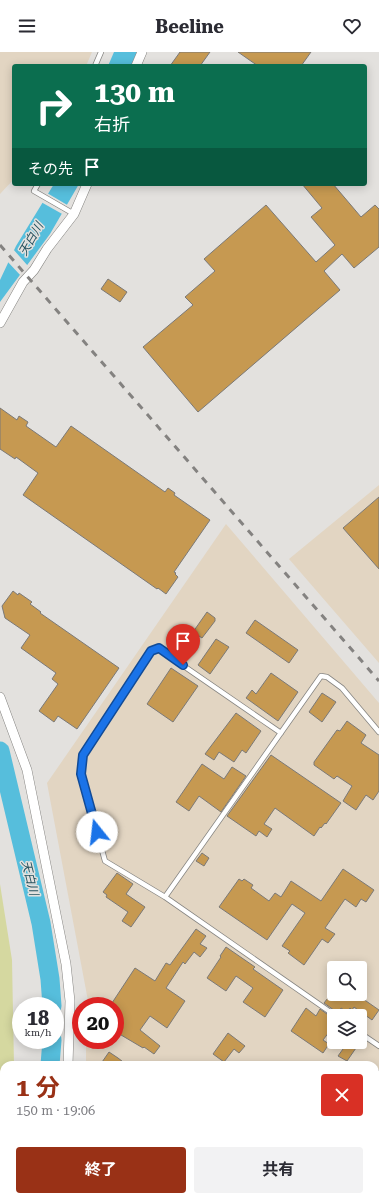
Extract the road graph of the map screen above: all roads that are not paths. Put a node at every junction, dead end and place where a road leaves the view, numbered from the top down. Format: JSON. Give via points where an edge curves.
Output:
{"nodes":[{"id":1,"x":101,"y":52,"type":"edge"},
{"id":2,"x":142,"y":52,"type":"edge"},
{"id":3,"x":96,"y":64,"type":"edge"},
{"id":4,"x":137,"y":64,"type":"edge"},
{"id":5,"x":37,"y":186,"type":"edge"},
{"id":6,"x":86,"y":186,"type":"edge"},
{"id":7,"x":72,"y":213,"type":"junction"},
{"id":8,"x":0,"y":323,"type":"edge"},
{"id":9,"x":0,"y":697,"type":"edge"},
{"id":10,"x":379,"y":732,"type":"edge"},
{"id":11,"x":281,"y":733,"type":"junction"},
{"id":12,"x":165,"y":898,"type":"junction"},
{"id":13,"x":327,"y":1010,"type":"edge"},
{"id":14,"x":367,"y":1038,"type":"edge"},
{"id":15,"x":379,"y":1046,"type":"edge"},
{"id":16,"x":68,"y":1061,"type":"edge"}],
"edges":[{"from":1,"to":3,"type":"lane"},
{"from":2,"to":4,"type":"street"},
{"from":5,"to":7,"type":"lane","via":[[34,191]]},
{"from":6,"to":7,"type":"street"},
{"from":7,"to":8,"type":"street","via":[[34,270],[23,282]]},
{"from":9,"to":16,"type":"street","via":[[27,770],[66,964],[70,1001]]},
{"from":10,"to":11,"type":"lane","via":[[342,688],[327,677],[321,676]]},
{"from":11,"to":12,"type":"lane"},
{"from":11,"to":12,"type":"lane","via":[[159,648],[151,651],[83,755],[81,774],[105,861]]},
{"from":12,"to":13,"type":"lane"},
{"from":14,"to":15,"type":"lane"}]}
